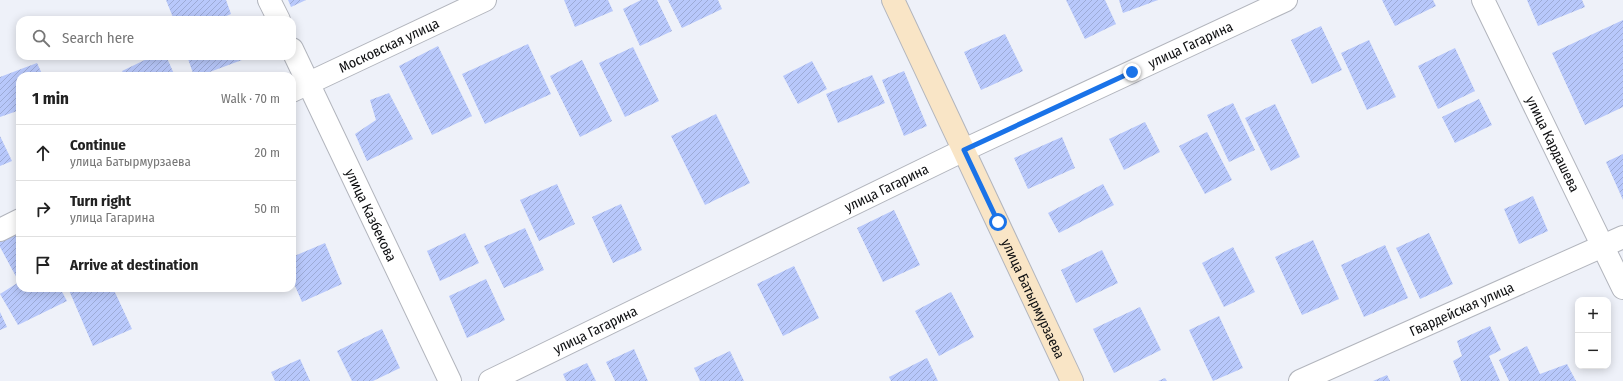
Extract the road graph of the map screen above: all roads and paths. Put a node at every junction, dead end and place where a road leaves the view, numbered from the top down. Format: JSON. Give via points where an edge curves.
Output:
{"nodes":[{"id":1,"x":269,"y":0,"type":"edge"},
{"id":2,"x":485,"y":0,"type":"edge"},
{"id":3,"x":893,"y":0,"type":"edge"},
{"id":4,"x":1286,"y":0,"type":"edge"},
{"id":5,"x":1483,"y":0,"type":"edge"},
{"id":6,"x":277,"y":16,"type":"edge"},
{"id":7,"x":294,"y":60,"type":"edge"},
{"id":8,"x":300,"y":88,"type":"edge"},
{"id":9,"x":964,"y":150,"type":"junction"},
{"id":10,"x":16,"y":222,"type":"edge"},
{"id":11,"x":0,"y":230,"type":"edge"},
{"id":12,"x":1623,"y":237,"type":"edge"},
{"id":13,"x":1603,"y":246,"type":"junction"},
{"id":14,"x":1623,"y":288,"type":"edge"},
{"id":15,"x":450,"y":381,"type":"edge"},
{"id":16,"x":490,"y":381,"type":"edge"},
{"id":17,"x":1072,"y":381,"type":"edge"},
{"id":18,"x":1300,"y":381,"type":"edge"}],
"edges":[{"from":1,"to":6,"type":"street"},
{"from":2,"to":8,"type":"street","name":"Московская улица"},
{"from":3,"to":9,"type":"street","name":"улица Батырмурзаева"},
{"from":4,"to":9,"type":"street","name":"улица Гагарина"},
{"from":5,"to":13,"type":"street","name":"улица Кардашева"},
{"from":7,"to":8,"type":"street","name":"улица Казбекова"},
{"from":8,"to":15,"type":"street","name":"улица Казбекова"},
{"from":9,"to":16,"type":"street","name":"улица Гагарина"},
{"from":9,"to":17,"type":"street","name":"улица Батырмурзаева"},
{"from":10,"to":11,"type":"street"},
{"from":12,"to":13,"type":"street","name":"Гвардейская улица"},
{"from":13,"to":14,"type":"street","name":"улица Кардашева"},
{"from":13,"to":18,"type":"street","name":"Гвардейская улица"}]}
